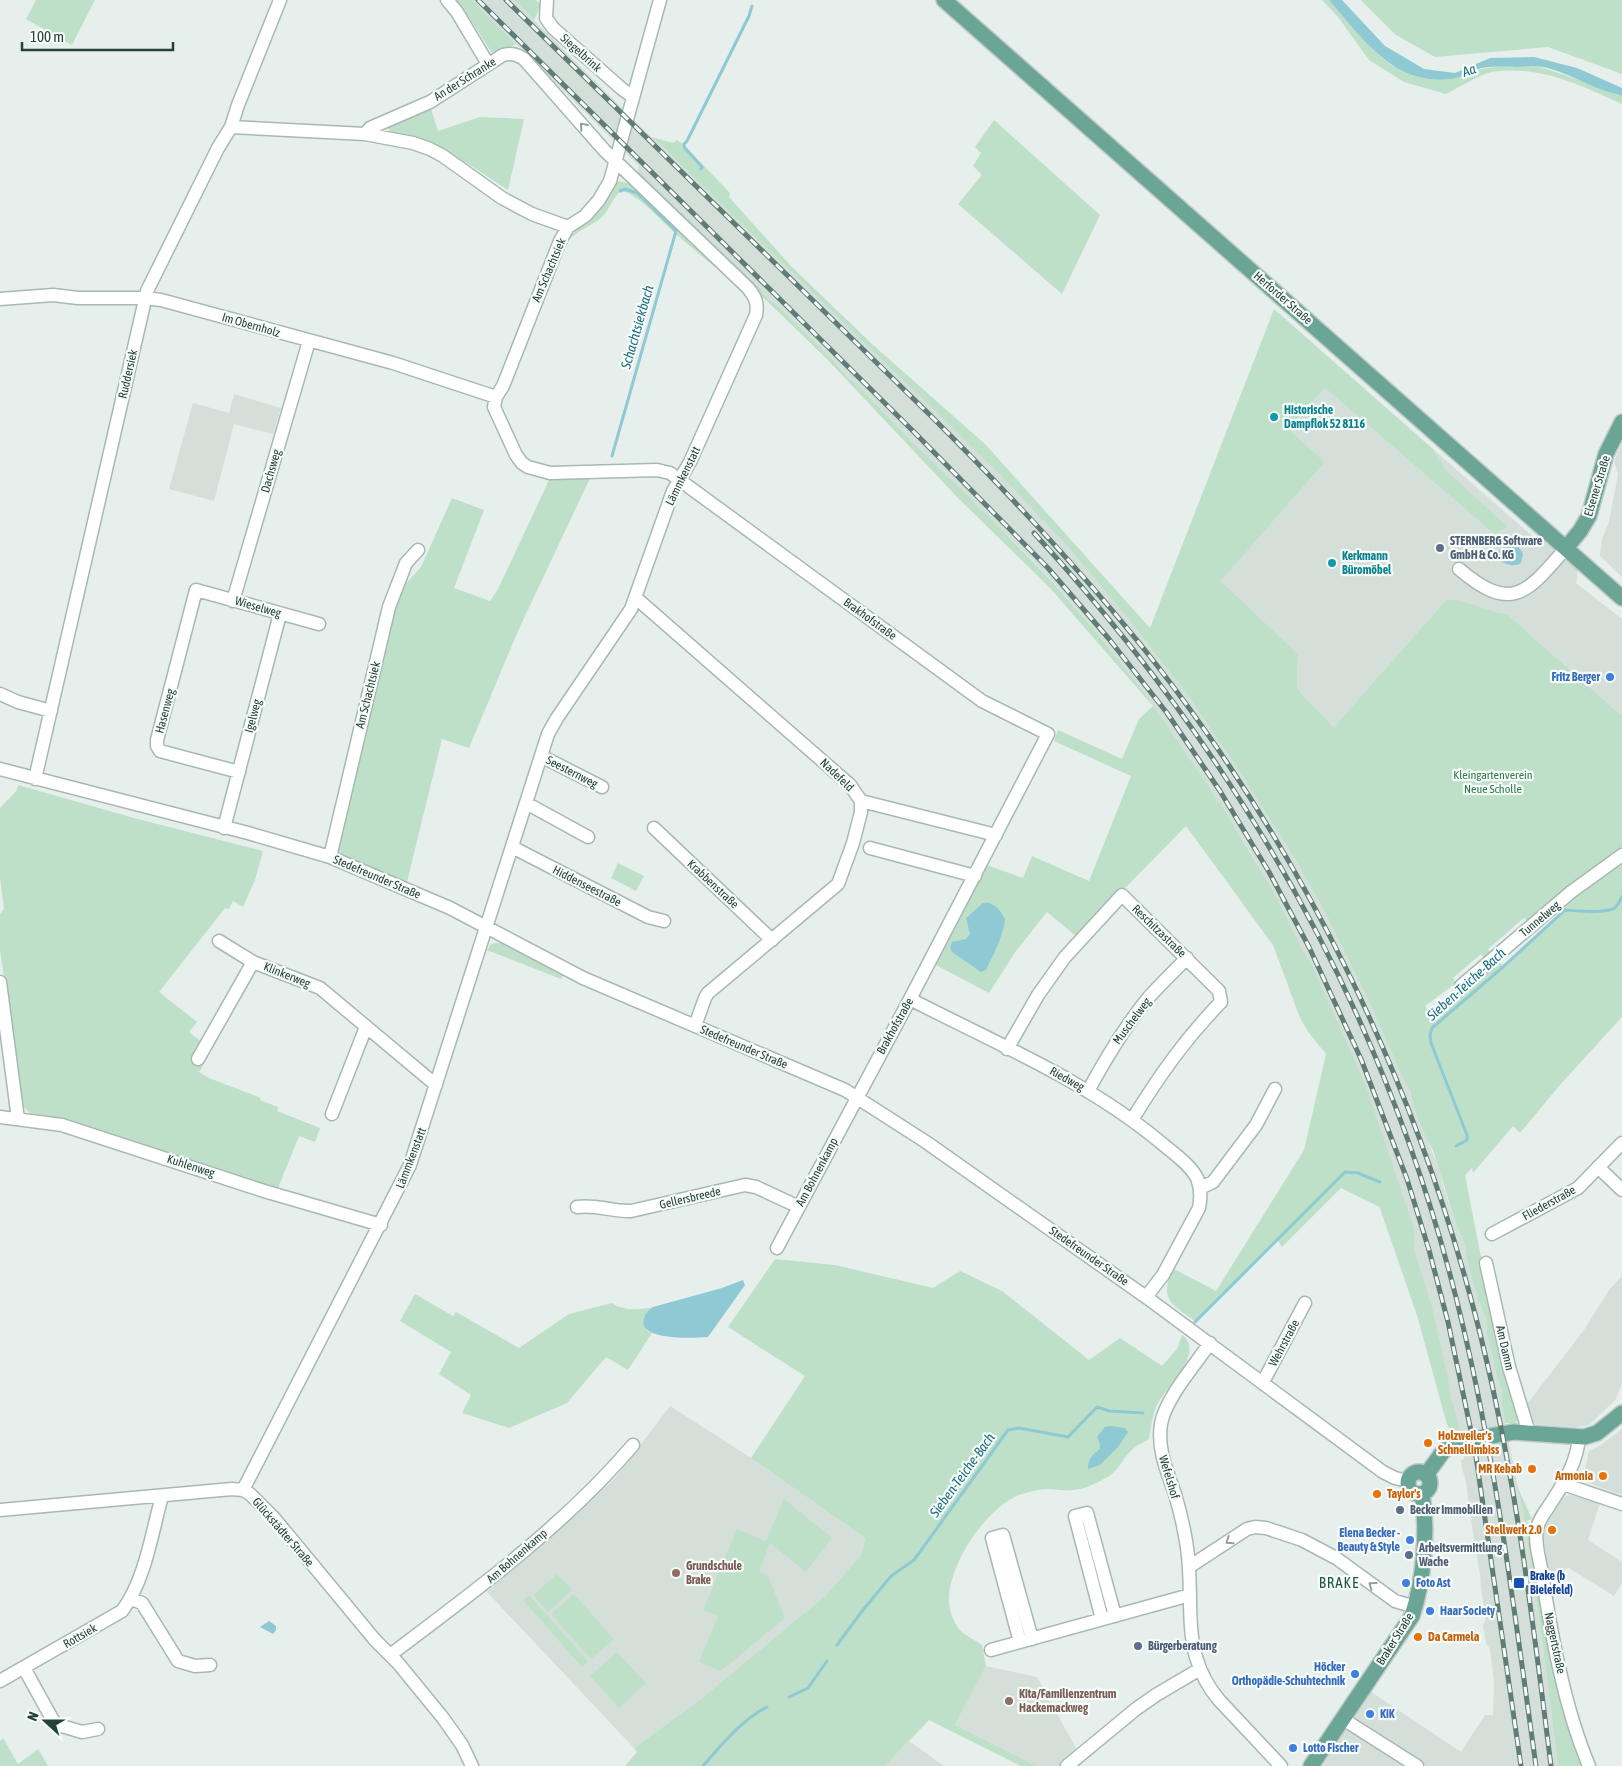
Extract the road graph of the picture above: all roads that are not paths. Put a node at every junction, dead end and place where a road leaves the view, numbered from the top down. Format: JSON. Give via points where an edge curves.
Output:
{"nodes":[{"id":1,"x":280,"y":0,"type":"edge"},
{"id":2,"x":447,"y":0,"type":"edge"},
{"id":3,"x":547,"y":0,"type":"edge"},
{"id":4,"x":660,"y":0,"type":"edge"},
{"id":5,"x":944,"y":0,"type":"edge"},
{"id":6,"x":488,"y":64,"type":"junction"},
{"id":7,"x":633,"y":96,"type":"junction"},
{"id":8,"x":231,"y":127,"type":"junction"},
{"id":9,"x":365,"y":134,"type":"junction"},
{"id":10,"x":616,"y":162,"type":"junction"},
{"id":11,"x":568,"y":227,"type":"junction"},
{"id":12,"x":146,"y":298,"type":"junction"},
{"id":13,"x":0,"y":299,"type":"edge"},
{"id":14,"x":309,"y":341,"type":"junction"},
{"id":15,"x":495,"y":402,"type":"junction"},
{"id":16,"x":1622,"y":422,"type":"edge"},
{"id":17,"x":679,"y":481,"type":"junction"},
{"id":18,"x":1566,"y":548,"type":"junction"},
{"id":19,"x":418,"y":550,"type":"dead end"},
{"id":20,"x":1459,"y":569,"type":"dead end"},
{"id":21,"x":196,"y":590,"type":"joint"},
{"id":22,"x":636,"y":598,"type":"junction"},
{"id":23,"x":1622,"y":598,"type":"edge"},
{"id":24,"x":233,"y":600,"type":"junction"},
{"id":25,"x":280,"y":614,"type":"junction"},
{"id":26,"x":319,"y":624,"type":"dead end"},
{"id":27,"x":0,"y":694,"type":"edge"},
{"id":28,"x":51,"y":711,"type":"junction"},
{"id":29,"x":541,"y":756,"type":"junction"},
{"id":30,"x":0,"y":770,"type":"edge"},
{"id":31,"x":239,"y":772,"type":"junction"},
{"id":32,"x":36,"y":774,"type":"junction"},
{"id":33,"x":602,"y":787,"type":"dead end"},
{"id":34,"x":861,"y":801,"type":"junction"},
{"id":35,"x":526,"y":803,"type":"junction"},
{"id":36,"x":225,"y":823,"type":"junction"},
{"id":37,"x":654,"y":828,"type":"dead end"},
{"id":38,"x":996,"y":835,"type":"junction"},
{"id":39,"x":588,"y":837,"type":"dead end"},
{"id":40,"x":512,"y":847,"type":"junction"},
{"id":41,"x":870,"y":848,"type":"dead end"},
{"id":42,"x":332,"y":851,"type":"junction"},
{"id":43,"x":1622,"y":855,"type":"edge"},
{"id":44,"x":975,"y":876,"type":"junction"},
{"id":45,"x":664,"y":921,"type":"dead end"},
{"id":46,"x":487,"y":927,"type":"junction"},
{"id":47,"x":772,"y":940,"type":"junction"},
{"id":48,"x":219,"y":941,"type":"dead end"},
{"id":49,"x":1187,"y":958,"type":"junction"},
{"id":50,"x":253,"y":962,"type":"junction"},
{"id":51,"x":0,"y":982,"type":"edge"},
{"id":52,"x":1461,"y":986,"type":"dead end"},
{"id":53,"x":910,"y":1000,"type":"junction"},
{"id":54,"x":695,"y":1026,"type":"junction"},
{"id":55,"x":366,"y":1027,"type":"junction"},
{"id":56,"x":1007,"y":1049,"type":"junction"},
{"id":57,"x":198,"y":1059,"type":"dead end"},
{"id":58,"x":436,"y":1085,"type":"junction"},
{"id":59,"x":1275,"y":1089,"type":"dead end"},
{"id":60,"x":1088,"y":1091,"type":"junction"},
{"id":61,"x":857,"y":1097,"type":"junction"},
{"id":62,"x":332,"y":1114,"type":"dead end"},
{"id":63,"x":0,"y":1117,"type":"edge"},
{"id":64,"x":18,"y":1119,"type":"junction"},
{"id":65,"x":1132,"y":1120,"type":"junction"},
{"id":66,"x":1622,"y":1143,"type":"edge"},
{"id":67,"x":1598,"y":1167,"type":"junction"},
{"id":68,"x":1200,"y":1188,"type":"junction"},
{"id":69,"x":1622,"y":1190,"type":"edge"},
{"id":70,"x":577,"y":1207,"type":"dead end"},
{"id":71,"x":799,"y":1207,"type":"junction"},
{"id":72,"x":381,"y":1225,"type":"junction"},
{"id":73,"x":1492,"y":1234,"type":"dead end"},
{"id":74,"x":777,"y":1248,"type":"dead end"},
{"id":75,"x":1486,"y":1263,"type":"dead end"},
{"id":76,"x":1146,"y":1297,"type":"junction"},
{"id":77,"x":1305,"y":1303,"type":"dead end"},
{"id":78,"x":1210,"y":1343,"type":"junction"},
{"id":79,"x":1263,"y":1382,"type":"junction"},
{"id":80,"x":1622,"y":1413,"type":"edge"},
{"id":81,"x":1529,"y":1433,"type":"junction"},
{"id":82,"x":1579,"y":1437,"type":"junction"},
{"id":83,"x":633,"y":1445,"type":"dead end"},
{"id":84,"x":1426,"y":1475,"type":"junction"},
{"id":85,"x":1408,"y":1481,"type":"junction"},
{"id":86,"x":1563,"y":1484,"type":"junction"},
{"id":87,"x":243,"y":1490,"type":"junction"},
{"id":88,"x":1422,"y":1494,"type":"junction"},
{"id":89,"x":162,"y":1496,"type":"junction"},
{"id":90,"x":1622,"y":1504,"type":"edge"},
{"id":91,"x":0,"y":1510,"type":"edge"},
{"id":92,"x":1189,"y":1567,"type":"junction"},
{"id":93,"x":1190,"y":1595,"type":"junction"},
{"id":94,"x":131,"y":1599,"type":"junction"},
{"id":95,"x":1415,"y":1607,"type":"junction"},
{"id":96,"x":1109,"y":1617,"type":"junction"},
{"id":97,"x":1026,"y":1640,"type":"junction"},
{"id":98,"x":991,"y":1650,"type":"dead end"},
{"id":99,"x":390,"y":1655,"type":"junction"},
{"id":100,"x":210,"y":1665,"type":"dead end"},
{"id":101,"x":24,"y":1668,"type":"junction"},
{"id":102,"x":1200,"y":1669,"type":"junction"},
{"id":103,"x":0,"y":1681,"type":"edge"},
{"id":104,"x":1343,"y":1718,"type":"junction"},
{"id":105,"x":98,"y":1729,"type":"dead end"},
{"id":106,"x":472,"y":1766,"type":"edge"},
{"id":107,"x":1067,"y":1766,"type":"edge"},
{"id":108,"x":1281,"y":1766,"type":"edge"},
{"id":109,"x":1311,"y":1766,"type":"edge"},
{"id":110,"x":1417,"y":1766,"type":"edge"},
{"id":111,"x":1589,"y":1766,"type":"edge"}],
"edges":[{"from":1,"to":8,"type":"street","name":"Ruddersiek"},
{"from":2,"to":6,"type":"street"},
{"from":3,"to":7,"type":"street","name":"Siegelbrink","via":[[546,18],[554,28]]},
{"from":4,"to":7,"type":"street","name":"Am Schachtsiek"},
{"from":5,"to":18,"type":"main road","name":"Herforder Straße"},
{"from":6,"to":9,"type":"street","name":"An der Schranke","via":[[430,102],[370,128]]},
{"from":10,"to":6,"type":"street","name":"An der Schranke","one_way":true,"via":[[524,59],[512,53]]},
{"from":7,"to":10,"type":"street","name":"Am Schachtsiek"},
{"from":8,"to":9,"type":"street"},
{"from":8,"to":12,"type":"street","name":"Ruddersiek"},
{"from":9,"to":11,"type":"street","via":[[430,149],[502,198],[532,214]]},
{"from":10,"to":11,"type":"street","name":"Am Schachtsiek","via":[[610,182],[599,200],[585,216]]},
{"from":10,"to":17,"type":"street","name":"Lämmkenstatt","via":[[756,297],[756,315]]},
{"from":11,"to":15,"type":"street","name":"Am Schachtsiek"},
{"from":12,"to":13,"type":"street","name":"Im Obernholz","via":[[52,295]]},
{"from":12,"to":14,"type":"street","name":"Im Obernholz"},
{"from":12,"to":28,"type":"street","name":"Ruddersiek"},
{"from":14,"to":15,"type":"street","name":"Im Obernholz","via":[[393,363]]},
{"from":14,"to":24,"type":"street","name":"Dachsweg"},
{"from":15,"to":17,"type":"street","name":"Brakhofstraße","via":[[516,455],[522,463],[537,470],[550,473],[657,470]]},
{"from":16,"to":18,"type":"main road","name":"Elsener Straße","via":[[1606,454],[1589,516]]},
{"from":17,"to":22,"type":"street","name":"Lämmkenstatt"},
{"from":17,"to":38,"type":"street","name":"Brakhofstraße","via":[[982,702],[1048,734]]},
{"from":18,"to":20,"type":"street","via":[[1531,586],[1507,595],[1482,587]]},
{"from":18,"to":23,"type":"main road","name":"Herforder Straße"},
{"from":19,"to":42,"type":"street","name":"Am Schachtsiek","via":[[406,563],[389,607]]},
{"from":21,"to":24,"type":"street","name":"Wieselweg"},
{"from":21,"to":31,"type":"street","name":"Hasenweg","via":[[157,746],[160,751]]},
{"from":22,"to":29,"type":"street","name":"Lämmkenstatt","via":[[556,718]]},
{"from":22,"to":34,"type":"street","name":"Nadefeld","via":[[850,785]]},
{"from":24,"to":25,"type":"street","name":"Wieselweg"},
{"from":25,"to":26,"type":"street","name":"Wieselweg"},
{"from":25,"to":31,"type":"street","name":"Igelweg"},
{"from":27,"to":28,"type":"street"},
{"from":28,"to":32,"type":"street","name":"Ruddersiek"},
{"from":29,"to":33,"type":"street","name":"Seesternweg"},
{"from":29,"to":35,"type":"street","name":"Lämmkenstatt"},
{"from":30,"to":32,"type":"street","name":"Stedefreunder Straße"},
{"from":31,"to":36,"type":"street","name":"Igelweg"},
{"from":32,"to":36,"type":"street","name":"Stedefreunder Straße"},
{"from":34,"to":38,"type":"street"},
{"from":34,"to":47,"type":"street","name":"Nadefeld","via":[[853,843],[838,884]]},
{"from":35,"to":39,"type":"street"},
{"from":35,"to":40,"type":"street","name":"Lämmkenstatt"},
{"from":36,"to":42,"type":"street","name":"Stedefreunder Straße","via":[[248,833]]},
{"from":37,"to":47,"type":"street","name":"Krabbenstraße"},
{"from":38,"to":44,"type":"street","name":"Brakhofstraße"},
{"from":40,"to":45,"type":"street","name":"Hiddenseestraße","via":[[648,917]]},
{"from":40,"to":46,"type":"street","name":"Lämmkenstatt"},
{"from":41,"to":44,"type":"street"},
{"from":42,"to":46,"type":"street","name":"Stedefreunder Straße"},
{"from":43,"to":52,"type":"street","name":"Tunnelweg","via":[[1571,892]]},
{"from":44,"to":53,"type":"street","name":"Brakhofstraße"},
{"from":46,"to":54,"type":"street","name":"Stedefreunder Straße","via":[[578,976]]},
{"from":46,"to":58,"type":"street","name":"Lämmkenstatt"},
{"from":47,"to":54,"type":"street","name":"Nadefeld","via":[[708,992]]},
{"from":48,"to":50,"type":"street","name":"Klinkerweg"},
{"from":49,"to":56,"type":"street","name":"Reschitzastraße","via":[[1122,895],[1065,957],[1038,995]]},
{"from":49,"to":60,"type":"street","name":"Muschelweg","via":[[1133,1018]]},
{"from":49,"to":65,"type":"street","name":"Reschitzastraße","via":[[1219,991],[1220,1002],[1174,1054]]},
{"from":50,"to":55,"type":"street","name":"Klinkerweg","via":[[320,988]]},
{"from":50,"to":57,"type":"street","name":"Klinkerweg"},
{"from":51,"to":64,"type":"street"},
{"from":53,"to":56,"type":"street","name":"Riedweg"},
{"from":53,"to":61,"type":"street","name":"Brakhofstraße"},
{"from":54,"to":61,"type":"street","name":"Stedefreunder Straße"},
{"from":55,"to":58,"type":"street","name":"Klinkerweg"},
{"from":55,"to":62,"type":"street"},
{"from":56,"to":60,"type":"street","name":"Riedweg"},
{"from":58,"to":72,"type":"street","name":"Lämmkenstatt","via":[[410,1165]]},
{"from":59,"to":68,"type":"street","via":[[1256,1125],[1213,1182]]},
{"from":60,"to":65,"type":"street","name":"Riedweg"},
{"from":61,"to":71,"type":"street","name":"Am Bohnenkamp"},
{"from":61,"to":76,"type":"street","name":"Stedefreunder Straße"},
{"from":63,"to":64,"type":"street","name":"Kuhlenweg"},
{"from":64,"to":72,"type":"street","name":"Kuhlenweg","via":[[62,1124]]},
{"from":65,"to":68,"type":"street","name":"Riedweg","via":[[1187,1165]]},
{"from":66,"to":67,"type":"street","name":"Fliederstraße"},
{"from":67,"to":69,"type":"street"},
{"from":67,"to":73,"type":"street","name":"Fliederstraße","via":[[1578,1188]]},
{"from":68,"to":76,"type":"street","via":[[1201,1198],[1195,1216],[1163,1275]]},
{"from":70,"to":71,"type":"street","name":"Gellersbreede","via":[[632,1212],[750,1185]]},
{"from":71,"to":74,"type":"street","name":"Am Bohnenkamp"},
{"from":72,"to":87,"type":"street","name":"Lämmkenstatt"},
{"from":75,"to":81,"type":"street","name":"Am Damm","via":[[1509,1367]]},
{"from":76,"to":78,"type":"street","name":"Stedefreunder Straße"},
{"from":77,"to":79,"type":"street","name":"Wehrstraße"},
{"from":78,"to":79,"type":"street","name":"Stedefreunder Straße"},
{"from":78,"to":92,"type":"street","name":"Wefelshof","via":[[1171,1399],[1160,1433],[1162,1456],[1177,1504]]},
{"from":79,"to":85,"type":"street","name":"Stedefreunder Straße","via":[[1383,1472]]},
{"from":80,"to":82,"type":"main road","via":[[1597,1433]]},
{"from":81,"to":82,"type":"main road"},
{"from":81,"to":84,"type":"main road","via":[[1507,1433],[1454,1444],[1442,1453]]},
{"from":82,"to":86,"type":"street","name":"Naggertstraße","via":[[1575,1460]]},
{"from":83,"to":99,"type":"street","name":"Am Bohnenkamp","via":[[567,1513],[481,1587]]},
{"from":84,"to":85,"type":"main road","via":[[1414,1473]]},
{"from":84,"to":88,"type":"main road","via":[[1430,1485]]},
{"from":85,"to":88,"type":"main road","via":[[1412,1491]]},
{"from":86,"to":90,"type":"street"},
{"from":86,"to":111,"type":"street","name":"Naggertstraße","via":[[1539,1522],[1536,1538],[1560,1668],[1574,1725]]},
{"from":87,"to":89,"type":"street","name":"Glückstädter Straße"},
{"from":87,"to":99,"type":"street","name":"Glückstädter Straße","via":[[274,1518]]},
{"from":88,"to":95,"type":"main road","name":"Braker Straße","via":[[1425,1530]]},
{"from":89,"to":91,"type":"street","name":"Glückstädter Straße"},
{"from":89,"to":94,"type":"street","name":"Rottsiek"},
{"from":92,"to":93,"type":"street","name":"Wefelshof"},
{"from":95,"to":92,"type":"street","one_way":true,"via":[[1394,1601],[1323,1550],[1266,1528],[1248,1529]]},
{"from":93,"to":96,"type":"street"},
{"from":93,"to":102,"type":"street","name":"Wefelshof","via":[[1192,1639]]},
{"from":94,"to":100,"type":"street","via":[[142,1603],[178,1661],[195,1666]]},
{"from":94,"to":101,"type":"street","name":"Rottsiek","via":[[116,1615]]},
{"from":95,"to":104,"type":"main road","name":"Braker Straße","via":[[1409,1622]]},
{"from":96,"to":96,"type":"street","via":[[1075,1516],[1087,1513]]},
{"from":96,"to":97,"type":"street"},
{"from":97,"to":97,"type":"street","via":[[992,1538],[1003,1535]]},
{"from":97,"to":98,"type":"street"},
{"from":99,"to":106,"type":"street","name":"Glückstädter Straße","via":[[454,1732]]},
{"from":101,"to":103,"type":"street","name":"Rottsiek"},
{"from":101,"to":105,"type":"street","via":[[55,1724],[82,1732]]},
{"from":102,"to":107,"type":"street","via":[[1156,1694]]},
{"from":102,"to":108,"type":"street","name":"Wefelshof","via":[[1219,1700]]},
{"from":104,"to":109,"type":"main road","name":"Braker Straße"},
{"from":104,"to":110,"type":"street"}]}
